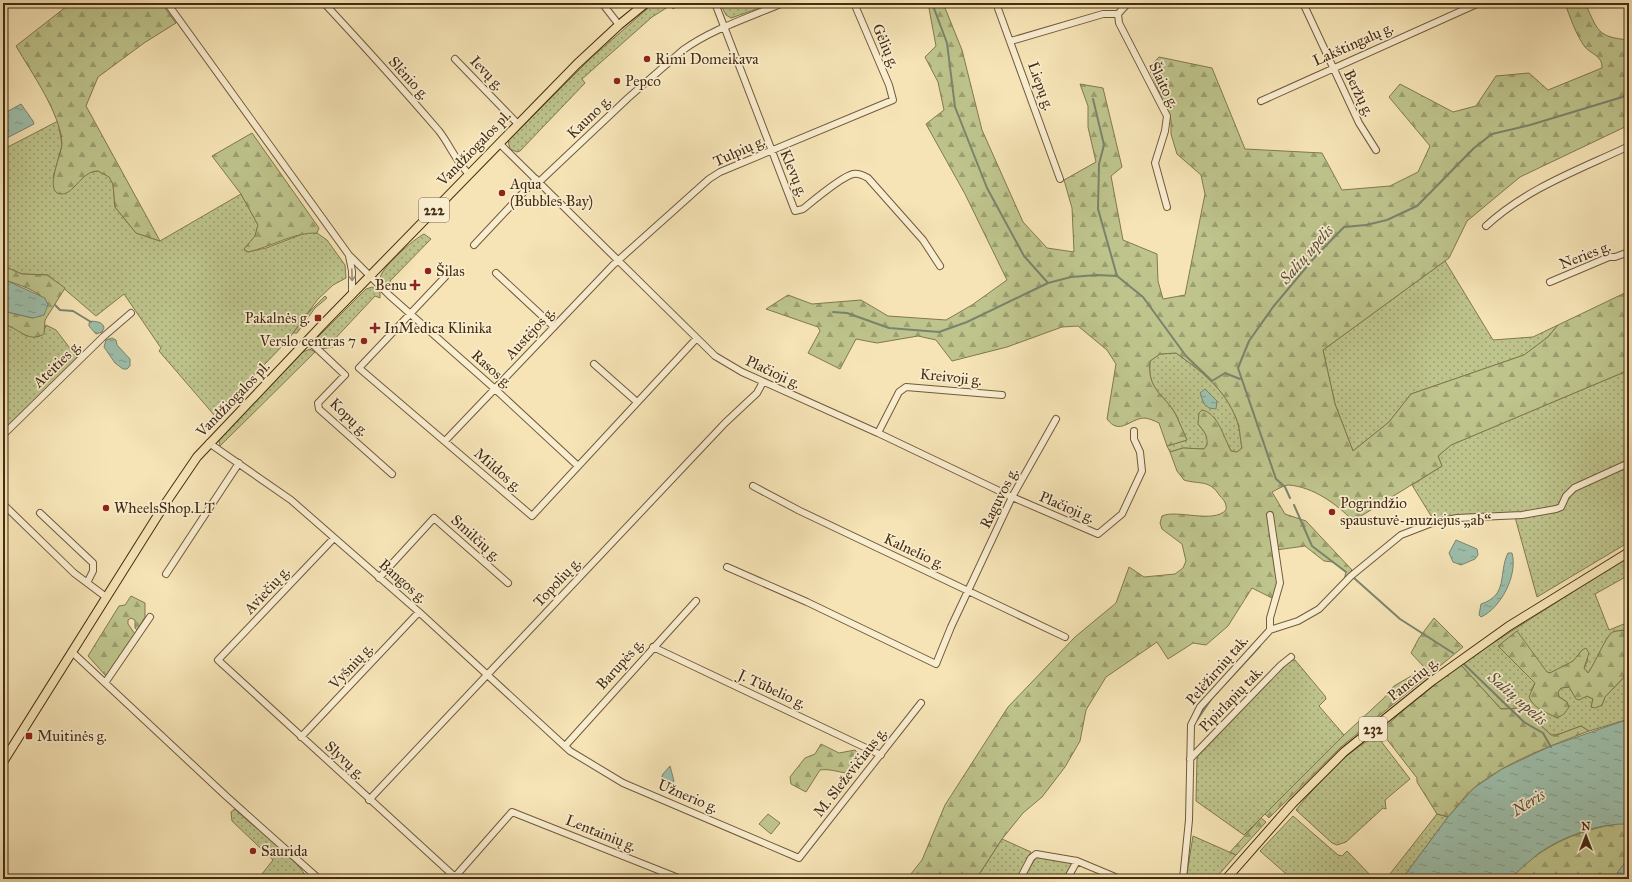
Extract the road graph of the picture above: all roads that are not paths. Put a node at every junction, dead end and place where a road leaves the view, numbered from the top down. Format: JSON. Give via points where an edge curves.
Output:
{"nodes":[{"id":1,"x":167,"y":3,"type":"edge"},
{"id":2,"x":324,"y":3,"type":"edge"},
{"id":3,"x":602,"y":3,"type":"edge"},
{"id":4,"x":646,"y":3,"type":"edge"},
{"id":5,"x":715,"y":3,"type":"edge"},
{"id":6,"x":783,"y":3,"type":"edge"},
{"id":7,"x":854,"y":3,"type":"edge"},
{"id":8,"x":996,"y":3,"type":"edge"},
{"id":9,"x":1128,"y":3,"type":"edge"},
{"id":10,"x":1303,"y":3,"type":"edge"},
{"id":11,"x":1479,"y":3,"type":"edge"},
{"id":12,"x":1118,"y":14,"type":"junction"},
{"id":13,"x":618,"y":25,"type":"junction"},
{"id":14,"x":724,"y":28,"type":"junction"},
{"id":15,"x":1011,"y":41,"type":"junction"},
{"id":16,"x":455,"y":59,"type":"dead end"},
{"id":17,"x":1332,"y":67,"type":"junction"},
{"id":18,"x":893,"y":100,"type":"joint"},
{"id":19,"x":1261,"y":101,"type":"dead end"},
{"id":20,"x":518,"y":124,"type":"junction"},
{"id":21,"x":499,"y":144,"type":"junction"},
{"id":22,"x":1629,"y":146,"type":"edge"},
{"id":23,"x":771,"y":150,"type":"junction"},
{"id":24,"x":1376,"y":150,"type":"dead end"},
{"id":25,"x":469,"y":174,"type":"junction"},
{"id":26,"x":1060,"y":178,"type":"dead end"},
{"id":27,"x":538,"y":181,"type":"junction"},
{"id":28,"x":1166,"y":207,"type":"dead end"},
{"id":29,"x":1486,"y":226,"type":"dead end"},
{"id":30,"x":474,"y":245,"type":"dead end"},
{"id":31,"x":1629,"y":252,"type":"edge"},
{"id":32,"x":349,"y":255,"type":"junction"},
{"id":33,"x":619,"y":260,"type":"junction"},
{"id":34,"x":940,"y":266,"type":"dead end"},
{"id":35,"x":496,"y":273,"type":"dead end"},
{"id":36,"x":370,"y":276,"type":"junction"},
{"id":37,"x":445,"y":277,"type":"dead end"},
{"id":38,"x":1550,"y":282,"type":"dead end"},
{"id":39,"x":352,"y":295,"type":"junction"},
{"id":40,"x":131,"y":313,"type":"dead end"},
{"id":41,"x":410,"y":313,"type":"junction"},
{"id":42,"x":554,"y":327,"type":"junction"},
{"id":43,"x":696,"y":339,"type":"junction"},
{"id":44,"x":308,"y":340,"type":"junction"},
{"id":45,"x":594,"y":364,"type":"dead end"},
{"id":46,"x":763,"y":382,"type":"junction"},
{"id":47,"x":495,"y":389,"type":"junction"},
{"id":48,"x":1002,"y":395,"type":"dead end"},
{"id":49,"x":638,"y":402,"type":"junction"},
{"id":50,"x":1056,"y":419,"type":"dead end"},
{"id":51,"x":1134,"y":431,"type":"dead end"},
{"id":52,"x":878,"y":434,"type":"junction"},
{"id":53,"x":3,"y":435,"type":"edge"},
{"id":54,"x":445,"y":441,"type":"junction"},
{"id":55,"x":210,"y":443,"type":"junction"},
{"id":56,"x":239,"y":463,"type":"junction"},
{"id":57,"x":1629,"y":463,"type":"edge"},
{"id":58,"x":578,"y":466,"type":"junction"},
{"id":59,"x":392,"y":474,"type":"dead end"},
{"id":60,"x":753,"y":486,"type":"dead end"},
{"id":61,"x":1012,"y":497,"type":"junction"},
{"id":62,"x":3,"y":504,"type":"edge"},
{"id":63,"x":40,"y":513,"type":"dead end"},
{"id":64,"x":1270,"y":515,"type":"dead end"},
{"id":65,"x":334,"y":538,"type":"junction"},
{"id":66,"x":1629,"y":552,"type":"edge"},
{"id":67,"x":727,"y":567,"type":"dead end"},
{"id":68,"x":166,"y":574,"type":"dead end"},
{"id":69,"x":379,"y":578,"type":"junction"},
{"id":70,"x":87,"y":583,"type":"junction"},
{"id":71,"x":508,"y":583,"type":"dead end"},
{"id":72,"x":969,"y":591,"type":"junction"},
{"id":73,"x":106,"y":597,"type":"junction"},
{"id":74,"x":696,"y":601,"type":"dead end"},
{"id":75,"x":419,"y":612,"type":"junction"},
{"id":76,"x":150,"y":617,"type":"dead end"},
{"id":77,"x":1270,"y":630,"type":"junction"},
{"id":78,"x":1065,"y":637,"type":"dead end"},
{"id":79,"x":653,"y":647,"type":"junction"},
{"id":80,"x":72,"y":652,"type":"junction"},
{"id":81,"x":1291,"y":657,"type":"dead end"},
{"id":82,"x":218,"y":660,"type":"joint"},
{"id":83,"x":487,"y":676,"type":"junction"},
{"id":84,"x":105,"y":684,"type":"junction"},
{"id":85,"x":921,"y":703,"type":"dead end"},
{"id":86,"x":301,"y":737,"type":"junction"},
{"id":87,"x":565,"y":746,"type":"junction"},
{"id":88,"x":570,"y":751,"type":"joint"},
{"id":89,"x":880,"y":755,"type":"junction"},
{"id":90,"x":1190,"y":759,"type":"junction"},
{"id":91,"x":3,"y":762,"type":"edge"},
{"id":92,"x":369,"y":800,"type":"junction"},
{"id":93,"x":799,"y":858,"type":"joint"},
{"id":94,"x":1076,"y":861,"type":"junction"},
{"id":95,"x":454,"y":878,"type":"edge"},
{"id":96,"x":319,"y":879,"type":"edge"},
{"id":97,"x":681,"y":879,"type":"edge"},
{"id":98,"x":1020,"y":879,"type":"edge"},
{"id":99,"x":1067,"y":879,"type":"edge"},
{"id":100,"x":1120,"y":879,"type":"edge"},
{"id":101,"x":1183,"y":879,"type":"edge"},
{"id":102,"x":1226,"y":879,"type":"edge"}],
"edges":[{"from":1,"to":32,"type":"street"},
{"from":2,"to":25,"type":"street","name":"Slėnio g.","via":[[443,136],[461,166]]},
{"from":3,"to":13,"type":"street"},
{"from":4,"to":13,"type":"main road","name":"Vandžiogalos pl.","number":"222"},
{"from":5,"to":14,"type":"street","name":"Klevų g."},
{"from":6,"to":14,"type":"street","name":"Kauno g."},
{"from":7,"to":18,"type":"street","name":"Gėlių g."},
{"from":8,"to":15,"type":"street","name":"Liepų g."},
{"from":9,"to":12,"type":"street"},
{"from":10,"to":17,"type":"street","name":"Beržų g."},
{"from":11,"to":17,"type":"street","name":"Lakštingalų g."},
{"from":12,"to":15,"type":"street","via":[[1103,14]]},
{"from":12,"to":28,"type":"street","name":"Šlaito g.","via":[[1121,29],[1166,116],[1165,131],[1155,163]]},
{"from":13,"to":20,"type":"main road","name":"Vandžiogalos pl.","number":"222"},
{"from":14,"to":23,"type":"street","name":"Klevų g."},
{"from":14,"to":27,"type":"street","name":"Kauno g.","via":[[692,44],[676,56]]},
{"from":15,"to":26,"type":"street","name":"Liepų g."},
{"from":16,"to":20,"type":"street","name":"Ievų g."},
{"from":17,"to":19,"type":"street","name":"Lakštingalų g."},
{"from":17,"to":24,"type":"street","name":"Beržų g.","via":[[1359,123]]},
{"from":18,"to":23,"type":"street","name":"Tulpių g."},
{"from":20,"to":21,"type":"main road","name":"Vandžiogalos pl.","number":"222"},
{"from":21,"to":25,"type":"main road","name":"Vandžiogalos pl.","number":"222"},
{"from":21,"to":27,"type":"street","name":"Plačioji g."},
{"from":22,"to":29,"type":"street","via":[[1525,196]]},
{"from":23,"to":33,"type":"street","name":"Tulpių g.","via":[[709,179]]},
{"from":23,"to":34,"type":"street","name":"Klevų g.","via":[[795,212],[847,177],[862,175],[868,178],[923,240]]},
{"from":25,"to":36,"type":"main road","name":"Vandžiogalos pl.","number":"222"},
{"from":27,"to":30,"type":"street"},
{"from":27,"to":33,"type":"street","name":"Plačioji g."},
{"from":31,"to":38,"type":"street","name":"Neries g.","via":[[1609,257]]},
{"from":32,"to":36,"type":"street"},
{"from":32,"to":39,"type":"street","one_way":true},
{"from":33,"to":42,"type":"street","name":"Austėjos g."},
{"from":33,"to":43,"type":"street","name":"Plačioji g."},
{"from":35,"to":42,"type":"street"},
{"from":36,"to":39,"type":"main road","name":"Vandžiogalos pl.","number":"222"},
{"from":36,"to":41,"type":"street","name":"Rasos g."},
{"from":37,"to":41,"type":"street","name":"Mildos g."},
{"from":39,"to":44,"type":"main road","name":"Vandžiogalos pl.","number":"222"},
{"from":40,"to":53,"type":"street","name":"Ateities g."},
{"from":41,"to":47,"type":"street","name":"Rasos g."},
{"from":41,"to":54,"type":"street","name":"Mildos g.","via":[[359,368]]},
{"from":42,"to":47,"type":"street","name":"Austėjos g."},
{"from":43,"to":46,"type":"street","name":"Plačioji g.","via":[[708,352],[722,361]]},
{"from":43,"to":49,"type":"street","name":"Mildos g."},
{"from":44,"to":55,"type":"main road","name":"Vandžiogalos pl.","number":"222"},
{"from":44,"to":59,"type":"street","name":"Kopų g.","via":[[345,375],[318,406]]},
{"from":45,"to":49,"type":"street"},
{"from":46,"to":52,"type":"street","name":"Plačioji g."},
{"from":46,"to":83,"type":"street","name":"Topolių g.","via":[[757,393],[725,423]]},
{"from":47,"to":54,"type":"street","name":"Austėjos g."},
{"from":47,"to":58,"type":"street","name":"Rasos g."},
{"from":48,"to":52,"type":"street","name":"Kreivoji g.","via":[[906,387],[899,392]]},
{"from":49,"to":58,"type":"street","name":"Mildos g."},
{"from":50,"to":61,"type":"street","name":"Raguvos g."},
{"from":51,"to":61,"type":"street","name":"Plačioji g.","via":[[1142,471],[1122,514],[1098,534]]},
{"from":52,"to":61,"type":"street","name":"Plačioji g."},
{"from":54,"to":58,"type":"street","name":"Mildos g.","via":[[532,516]]},
{"from":55,"to":56,"type":"street","name":"Bangos g."},
{"from":55,"to":73,"type":"main road","name":"Vandžiogalos pl.","number":"222","via":[[184,474]]},
{"from":56,"to":65,"type":"street","name":"Bangos g.","via":[[291,500]]},
{"from":56,"to":68,"type":"street"},
{"from":57,"to":77,"type":"street","name":"Pelėžirnių tak.","via":[[1574,488],[1566,496],[1564,504],[1556,509],[1522,515],[1457,518],[1401,535],[1351,576],[1319,610],[1298,621]]},
{"from":60,"to":72,"type":"street","name":"Kalnelio g."},
{"from":61,"to":72,"type":"street","name":"Raguvos g."},
{"from":62,"to":70,"type":"street"},
{"from":63,"to":70,"type":"street","via":[[93,563],[93,571]]},
{"from":64,"to":77,"type":"street","via":[[1280,583],[1270,618]]},
{"from":65,"to":69,"type":"street","name":"Bangos g."},
{"from":65,"to":82,"type":"street","name":"Aviečių g."},
{"from":66,"to":102,"type":"main road","name":"Panerių g.","number":"232","via":[[1503,631],[1432,681],[1334,762],[1292,804]]},
{"from":67,"to":72,"type":"street","name":"Raguvos g.","via":[[936,664]]},
{"from":69,"to":71,"type":"street","name":"Smilčių g.","via":[[434,518]]},
{"from":69,"to":75,"type":"street","name":"Bangos g."},
{"from":70,"to":73,"type":"street"},
{"from":72,"to":78,"type":"street","name":"Kalnelio g."},
{"from":73,"to":80,"type":"main road","name":"Vandžiogalos pl.","number":"222"},
{"from":74,"to":79,"type":"street","name":"Barupės g."},
{"from":75,"to":83,"type":"street","name":"Bangos g."},
{"from":75,"to":86,"type":"street","name":"Vyšnių g."},
{"from":76,"to":84,"type":"street"},
{"from":77,"to":90,"type":"street","name":"Pelėžirnių tak.","via":[[1194,716],[1189,733]]},
{"from":79,"to":87,"type":"street","name":"Barupės g."},
{"from":79,"to":89,"type":"street","name":"J. Tūbelio g."},
{"from":80,"to":84,"type":"street"},
{"from":80,"to":91,"type":"main road","name":"Vandžiogalos pl.","number":"222"},
{"from":81,"to":90,"type":"street","name":"Pipirlapių tak."},
{"from":82,"to":86,"type":"street","name":"Slyvų g."},
{"from":83,"to":87,"type":"street","name":"Bangos g."},
{"from":83,"to":92,"type":"street","name":"Topolių g."},
{"from":84,"to":96,"type":"street"},
{"from":85,"to":89,"type":"street","name":"M. Sleževičiaus g."},
{"from":86,"to":92,"type":"street","name":"Slyvų g."},
{"from":87,"to":88,"type":"street","name":"Bangos g."},
{"from":88,"to":93,"type":"street","name":"Užnerio g.","via":[[624,783]]},
{"from":89,"to":93,"type":"street","name":"M. Sleževičiaus g."},
{"from":90,"to":101,"type":"street","name":"Pelėžirnių tak.","via":[[1189,820]]},
{"from":92,"to":95,"type":"street","name":"Slyvų g."},
{"from":94,"to":98,"type":"street","via":[[1036,854],[1030,858]]},
{"from":94,"to":99,"type":"street"},
{"from":94,"to":100,"type":"street"},
{"from":95,"to":97,"type":"street","name":"Lentainių g.","via":[[512,812]]}]}
